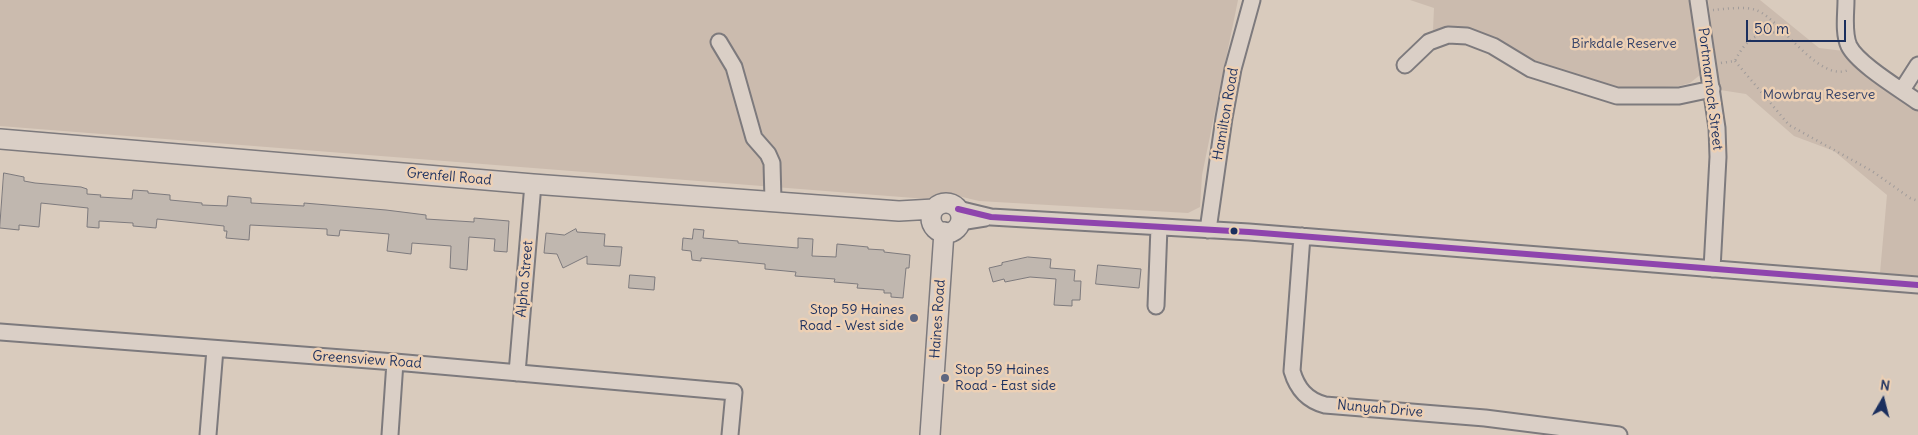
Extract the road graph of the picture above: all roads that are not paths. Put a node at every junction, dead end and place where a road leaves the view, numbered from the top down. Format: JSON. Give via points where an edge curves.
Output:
{"nodes":[{"id":1,"x":1252,"y":0,"type":"edge"},
{"id":2,"x":1698,"y":0,"type":"edge"},
{"id":3,"x":1846,"y":0,"type":"edge"},
{"id":4,"x":719,"y":42,"type":"dead end"},
{"id":5,"x":1405,"y":65,"type":"dead end"},
{"id":6,"x":1918,"y":65,"type":"edge"},
{"id":7,"x":1712,"y":89,"type":"junction"},
{"id":8,"x":1902,"y":90,"type":"junction"},
{"id":9,"x":1918,"y":102,"type":"edge"},
{"id":10,"x":0,"y":138,"type":"edge"},
{"id":11,"x":533,"y":184,"type":"junction"},
{"id":12,"x":773,"y":201,"type":"junction"},
{"id":13,"x":946,"y":219,"type":"junction"},
{"id":14,"x":1159,"y":227,"type":"junction"},
{"id":15,"x":1208,"y":230,"type":"junction"},
{"id":16,"x":1302,"y":236,"type":"junction"},
{"id":17,"x":1712,"y":268,"type":"junction"},
{"id":18,"x":1918,"y":285,"type":"edge"},
{"id":19,"x":1156,"y":306,"type":"dead end"},
{"id":20,"x":0,"y":332,"type":"edge"},
{"id":21,"x":215,"y":349,"type":"junction"},
{"id":22,"x":395,"y":362,"type":"junction"},
{"id":23,"x":517,"y":373,"type":"junction"},
{"id":24,"x":208,"y":435,"type":"edge"},
{"id":25,"x":390,"y":435,"type":"edge"},
{"id":26,"x":730,"y":435,"type":"edge"},
{"id":27,"x":930,"y":435,"type":"edge"},
{"id":28,"x":1619,"y":435,"type":"edge"}],
"edges":[{"from":1,"to":15,"type":"street","name":"Hamilton Road","via":[[1230,85]]},
{"from":2,"to":7,"type":"street","name":"Portmarnock Street"},
{"from":3,"to":8,"type":"street","via":[[1848,44],[1859,59]]},
{"from":4,"to":12,"type":"street","via":[[734,67],[754,138],[772,163]]},
{"from":5,"to":7,"type":"street","via":[[1429,42],[1448,35],[1468,36],[1493,46],[1531,69],[1617,96],[1679,96]]},
{"from":6,"to":8,"type":"street"},
{"from":7,"to":17,"type":"street","name":"Portmarnock Street","via":[[1718,157]]},
{"from":8,"to":9,"type":"street"},
{"from":10,"to":11,"type":"main road","name":"Grenfell Road"},
{"from":11,"to":12,"type":"main road","name":"Grenfell Road"},
{"from":11,"to":23,"type":"street","name":"Alpha Street"},
{"from":12,"to":13,"type":"main road","name":"Grenfell Road","via":[[899,211]]},
{"from":13,"to":14,"type":"street","name":"Grenfell Road","via":[[991,217]]},
{"from":13,"to":27,"type":"main road","name":"Haines Road"},
{"from":14,"to":15,"type":"street","name":"Grenfell Road"},
{"from":14,"to":19,"type":"street"},
{"from":15,"to":16,"type":"street","name":"Grenfell Road"},
{"from":16,"to":17,"type":"street","name":"Grenfell Road"},
{"from":16,"to":28,"type":"street","name":"Nunyah Drive","via":[[1292,370],[1297,386],[1308,397],[1325,405],[1485,418]]},
{"from":17,"to":18,"type":"street","name":"Grenfell Road"},
{"from":20,"to":21,"type":"street","name":"Greensview Road"},
{"from":21,"to":22,"type":"street","name":"Greensview Road"},
{"from":21,"to":24,"type":"street"},
{"from":22,"to":23,"type":"street","name":"Greensview Road"},
{"from":22,"to":25,"type":"street"},
{"from":23,"to":26,"type":"street","name":"Greensview Road","via":[[734,392]]}]}
